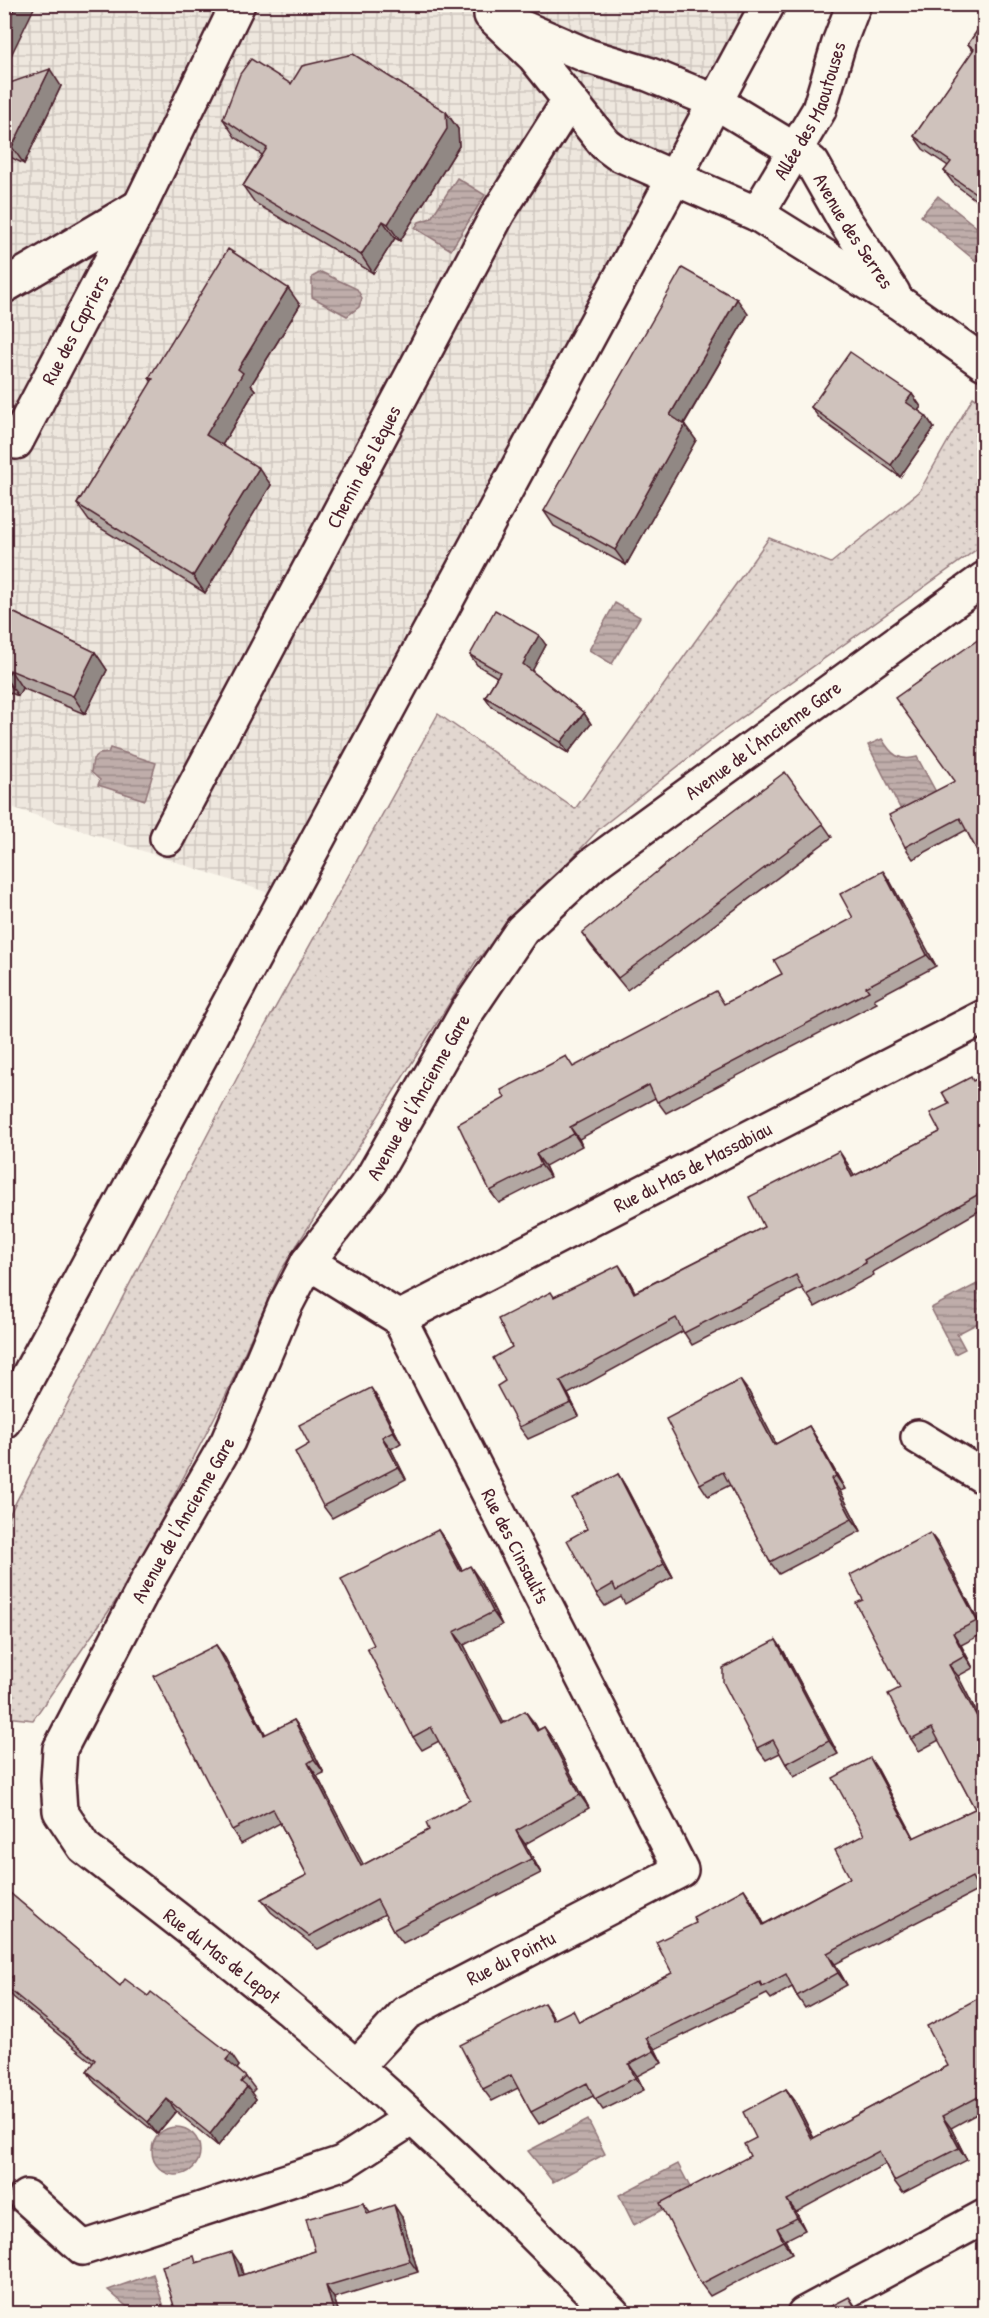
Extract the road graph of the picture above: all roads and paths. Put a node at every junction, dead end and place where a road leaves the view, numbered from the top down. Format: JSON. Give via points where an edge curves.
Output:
{"nodes":[{"id":1,"x":238,"y":4,"type":"edge"},
{"id":2,"x":768,"y":4,"type":"edge"},
{"id":3,"x":854,"y":4,"type":"edge"},
{"id":4,"x":482,"y":10,"type":"edge"},
{"id":5,"x":569,"y":100,"type":"junction"},
{"id":6,"x":714,"y":101,"type":"junction"},
{"id":7,"x":795,"y":150,"type":"junction"},
{"id":8,"x":674,"y":177,"type":"junction"},
{"id":9,"x":140,"y":206,"type":"junction"},
{"id":10,"x":757,"y":214,"type":"junction"},
{"id":11,"x":4,"y":286,"type":"edge"},
{"id":12,"x":901,"y":304,"type":"junction"},
{"id":13,"x":984,"y":363,"type":"edge"},
{"id":14,"x":4,"y":435,"type":"edge"},
{"id":15,"x":984,"y":579,"type":"edge"},
{"id":16,"x":167,"y":837,"type":"dead end"},
{"id":17,"x":984,"y":1017,"type":"edge"},
{"id":18,"x":308,"y":1262,"type":"junction"},
{"id":19,"x":399,"y":1318,"type":"junction"},
{"id":20,"x":4,"y":1421,"type":"edge"},
{"id":21,"x":918,"y":1437,"type":"dead end"},
{"id":22,"x":984,"y":1477,"type":"edge"},
{"id":23,"x":58,"y":1780,"type":"joint"},
{"id":24,"x":681,"y":1870,"type":"joint"},
{"id":25,"x":356,"y":2067,"type":"junction"},
{"id":26,"x":412,"y":2118,"type":"junction"},
{"id":27,"x":26,"y":2197,"type":"dead end"},
{"id":28,"x":984,"y":2217,"type":"edge"},
{"id":29,"x":613,"y":2313,"type":"edge"},
{"id":30,"x":804,"y":2313,"type":"edge"}],
"edges":[{"from":1,"to":9,"type":"street","name":"Rue des Capriers"},
{"from":2,"to":6,"type":"street"},
{"from":3,"to":7,"type":"street","name":"Allée des Maoutouses","via":[[819,110]]},
{"from":4,"to":5,"type":"street","name":"Avenue des Serres","via":[[534,56]]},
{"from":4,"to":6,"type":"street","name":"Avenue des Serres","via":[[588,56],[648,74]]},
{"from":5,"to":8,"type":"street","name":"Avenue des Serres","via":[[617,153]]},
{"from":5,"to":16,"type":"street","name":"Chemin des Lèques","via":[[498,213]]},
{"from":6,"to":7,"type":"street","name":"Avenue des Serres"},
{"from":6,"to":8,"type":"street"},
{"from":7,"to":10,"type":"street","name":"Allée des Maoutouses"},
{"from":7,"to":12,"type":"street","name":"Avenue des Serres","via":[[812,163],[845,221]]},
{"from":8,"to":10,"type":"street","name":"Avenue des Serres"},
{"from":8,"to":20,"type":"street"},
{"from":9,"to":11,"type":"street"},
{"from":9,"to":14,"type":"street","name":"Rue des Capriers","via":[[16,442]]},
{"from":10,"to":12,"type":"street","name":"Avenue des Serres"},
{"from":12,"to":13,"type":"street","name":"Avenue des Serres"},
{"from":15,"to":18,"type":"street","name":"Avenue de l'Ancienne Gare","via":[[593,864],[522,930],[466,1013],[371,1180]]},
{"from":17,"to":19,"type":"street","name":"Rue du Mas de Massabiau"},
{"from":18,"to":19,"type":"street"},
{"from":18,"to":23,"type":"street","name":"Avenue de l'Ancienne Gare","via":[[285,1306],[228,1441],[83,1701],[60,1749]]},
{"from":19,"to":24,"type":"street","name":"Rue des Cinsaults"},
{"from":21,"to":22,"type":"street"},
{"from":23,"to":25,"type":"street","name":"Rue du Mas de Lepot","via":[[60,1811],[84,1847]]},
{"from":24,"to":25,"type":"street","name":"Rue du Pointu","via":[[406,2013]]},
{"from":25,"to":26,"type":"street","name":"Rue du Mas de Lepot"},
{"from":26,"to":27,"type":"street","via":[[342,2163],[83,2248]]},
{"from":26,"to":29,"type":"street","name":"Rue du Mas de Lepot","via":[[470,2170]]},
{"from":28,"to":30,"type":"street"}]}
